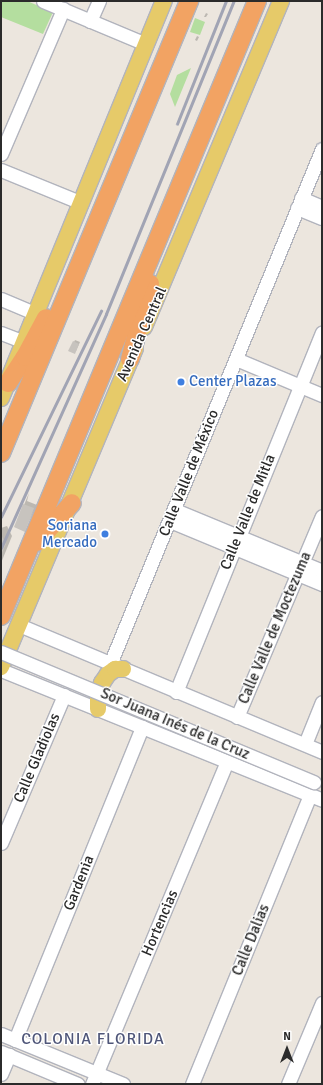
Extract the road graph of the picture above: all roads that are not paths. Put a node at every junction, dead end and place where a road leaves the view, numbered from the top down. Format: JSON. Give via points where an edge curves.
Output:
{"nodes":[{"id":1,"x":43,"y":1,"type":"edge"},
{"id":2,"x":99,"y":1,"type":"edge"},
{"id":3,"x":164,"y":1,"type":"edge"},
{"id":4,"x":189,"y":1,"type":"edge"},
{"id":5,"x":257,"y":1,"type":"edge"},
{"id":6,"x":281,"y":1,"type":"edge"},
{"id":7,"x":63,"y":9,"type":"junction"},
{"id":8,"x":90,"y":21,"type":"junction"},
{"id":9,"x":146,"y":44,"type":"junction"},
{"id":10,"x":322,"y":149,"type":"edge"},
{"id":11,"x":1,"y":154,"type":"edge"},
{"id":12,"x":1,"y":170,"type":"edge"},
{"id":13,"x":82,"y":203,"type":"junction"},
{"id":14,"x":299,"y":203,"type":"junction"},
{"id":15,"x":322,"y":207,"type":"edge"},
{"id":16,"x":169,"y":214,"type":"junction"},
{"id":17,"x":322,"y":218,"type":"edge"},
{"id":18,"x":75,"y":276,"type":"junction"},
{"id":19,"x":1,"y":299,"type":"edge"},
{"id":20,"x":36,"y":314,"type":"junction"},
{"id":21,"x":1,"y":333,"type":"edge"},
{"id":22,"x":322,"y":333,"type":"edge"},
{"id":23,"x":24,"y":342,"type":"junction"},
{"id":24,"x":236,"y":358,"type":"junction"},
{"id":25,"x":130,"y":359,"type":"junction"},
{"id":26,"x":301,"y":385,"type":"junction"},
{"id":27,"x":4,"y":391,"type":"edge"},
{"id":28,"x":322,"y":395,"type":"edge"},
{"id":29,"x":1,"y":453,"type":"edge"},
{"id":30,"x":72,"y":503,"type":"junction"},
{"id":31,"x":172,"y":515,"type":"junction"},
{"id":32,"x":322,"y":516,"type":"edge"},
{"id":33,"x":236,"y":541,"type":"junction"},
{"id":34,"x":27,"y":553,"type":"junction"},
{"id":35,"x":300,"y":568,"type":"junction"},
{"id":36,"x":322,"y":571,"type":"edge"},
{"id":37,"x":322,"y":584,"type":"edge"},
{"id":38,"x":1,"y":616,"type":"edge"},
{"id":39,"x":19,"y":625,"type":"junction"},
{"id":40,"x":1,"y":652,"type":"edge"},
{"id":41,"x":117,"y":666,"type":"junction"},
{"id":42,"x":1,"y":669,"type":"edge"},
{"id":43,"x":176,"y":692,"type":"junction"},
{"id":44,"x":64,"y":695,"type":"junction"},
{"id":45,"x":322,"y":702,"type":"edge"},
{"id":46,"x":98,"y":709,"type":"junction"},
{"id":47,"x":237,"y":717,"type":"junction"},
{"id":48,"x":142,"y":727,"type":"junction"},
{"id":49,"x":306,"y":744,"type":"junction"},
{"id":50,"x":322,"y":752,"type":"edge"},
{"id":51,"x":227,"y":762,"type":"junction"},
{"id":52,"x":317,"y":791,"type":"edge"},
{"id":53,"x":1,"y":843,"type":"edge"},
{"id":54,"x":322,"y":1003,"type":"edge"},
{"id":55,"x":1,"y":1034,"type":"edge"},
{"id":56,"x":15,"y":1040,"type":"junction"},
{"id":57,"x":5,"y":1054,"type":"edge"},
{"id":58,"x":1,"y":1074,"type":"edge"},
{"id":59,"x":95,"y":1079,"type":"edge"},
{"id":60,"x":78,"y":1084,"type":"edge"},
{"id":61,"x":123,"y":1084,"type":"edge"},
{"id":62,"x":192,"y":1084,"type":"edge"},
{"id":63,"x":288,"y":1084,"type":"edge"}],
"edges":[{"from":1,"to":7,"type":"street"},
{"from":2,"to":8,"type":"street"},
{"from":3,"to":9,"type":"main road"},
{"from":4,"to":18,"type":"highway"},
{"from":5,"to":16,"type":"highway","name":"Avenida Central"},
{"from":6,"to":25,"type":"main road","name":"Avenida Central"},
{"from":7,"to":8,"type":"street"},
{"from":7,"to":11,"type":"street"},
{"from":8,"to":9,"type":"street"},
{"from":9,"to":13,"type":"main road"},
{"from":10,"to":14,"type":"street","name":"Calle Valle de México"},
{"from":12,"to":13,"type":"street"},
{"from":13,"to":20,"type":"main road"},
{"from":14,"to":15,"type":"street"},
{"from":14,"to":17,"type":"street"},
{"from":14,"to":24,"type":"street","name":"Calle Valle de México"},
{"from":16,"to":25,"type":"highway"},
{"from":16,"to":34,"type":"highway","name":"Avenida Central"},
{"from":18,"to":27,"type":"highway","via":[[50,310],[26,357]]},
{"from":18,"to":29,"type":"highway"},
{"from":19,"to":20,"type":"street"},
{"from":20,"to":23,"type":"main road"},
{"from":21,"to":23,"type":"street"},
{"from":22,"to":26,"type":"street","name":"Calle Valle de Mitla"},
{"from":23,"to":27,"type":"main road"},
{"from":24,"to":26,"type":"street"},
{"from":24,"to":31,"type":"street","name":"Calle Valle de México"},
{"from":25,"to":30,"type":"main road","name":"Avenida Central"},
{"from":26,"to":28,"type":"street"},
{"from":26,"to":33,"type":"street","name":"Calle Valle de Mitla"},
{"from":30,"to":34,"type":"highway"},
{"from":30,"to":39,"type":"main road","name":"Avenida Central"},
{"from":31,"to":33,"type":"street"},
{"from":31,"to":41,"type":"street","name":"Calle Valle de México"},
{"from":32,"to":35,"type":"street","name":"Calle Valle de Moctezuma"},
{"from":33,"to":35,"type":"street"},
{"from":33,"to":43,"type":"street","name":"Calle Valle de Mitla"},
{"from":34,"to":38,"type":"highway","name":"Avenida Central"},
{"from":35,"to":36,"type":"street"},
{"from":35,"to":37,"type":"street"},
{"from":35,"to":47,"type":"street","name":"Calle Valle de Moctezuma"},
{"from":39,"to":41,"type":"street"},
{"from":39,"to":42,"type":"main road","name":"Avenida Central"},
{"from":40,"to":52,"type":"street","name":"Sor Juana Inés de la Cruz","bridge":true},
{"from":41,"to":43,"type":"street"},
{"from":41,"to":46,"type":"main road","via":[[102,683],[98,694]]},
{"from":42,"to":44,"type":"street"},
{"from":43,"to":47,"type":"street"},
{"from":44,"to":46,"type":"street"},
{"from":44,"to":53,"type":"street","name":"Calle Gladiolas"},
{"from":45,"to":49,"type":"street"},
{"from":46,"to":48,"type":"street"},
{"from":47,"to":49,"type":"street"},
{"from":48,"to":51,"type":"street"},
{"from":48,"to":56,"type":"street","name":"Gardenia"},
{"from":49,"to":50,"type":"street"},
{"from":51,"to":52,"type":"street"},
{"from":51,"to":59,"type":"street","name":"Hortencias"},
{"from":52,"to":62,"type":"street","name":"Calle Dalias"},
{"from":54,"to":63,"type":"street"},
{"from":55,"to":56,"type":"street"},
{"from":56,"to":59,"type":"street"},
{"from":57,"to":58,"type":"street"},
{"from":57,"to":60,"type":"street"},
{"from":59,"to":61,"type":"street"}]}
